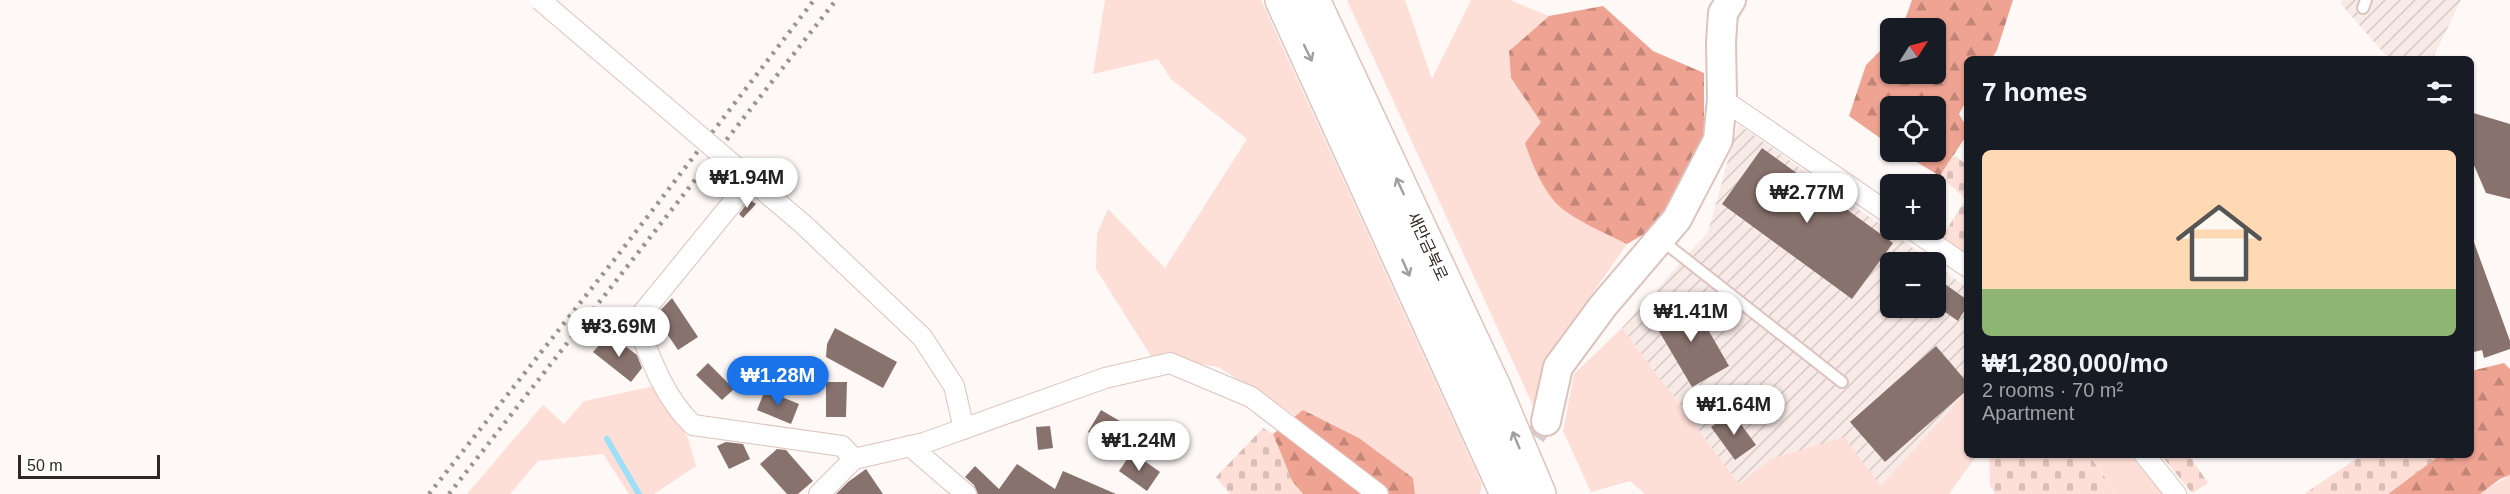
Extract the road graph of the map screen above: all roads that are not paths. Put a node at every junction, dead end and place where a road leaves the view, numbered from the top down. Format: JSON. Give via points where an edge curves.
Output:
{"nodes":[{"id":1,"x":540,"y":0,"type":"edge"},
{"id":2,"x":1282,"y":0,"type":"edge"},
{"id":3,"x":1313,"y":0,"type":"edge"},
{"id":4,"x":1731,"y":0,"type":"edge"},
{"id":5,"x":1722,"y":99,"type":"junction"},
{"id":6,"x":751,"y":180,"type":"junction"},
{"id":7,"x":1880,"y":207,"type":"edge"},
{"id":8,"x":1660,"y":239,"type":"junction"},
{"id":9,"x":1928,"y":240,"type":"edge"},
{"id":10,"x":1964,"y":265,"type":"edge"},
{"id":11,"x":1842,"y":382,"type":"dead end"},
{"id":12,"x":1546,"y":421,"type":"tunnel mouth"},
{"id":13,"x":964,"y":429,"type":"junction"},
{"id":14,"x":910,"y":446,"type":"junction"},
{"id":15,"x":2147,"y":458,"type":"edge"},
{"id":16,"x":854,"y":459,"type":"junction"},
{"id":17,"x":819,"y":494,"type":"edge"},
{"id":18,"x":966,"y":494,"type":"edge"},
{"id":19,"x":1378,"y":494,"type":"edge"},
{"id":20,"x":1507,"y":494,"type":"edge"},
{"id":21,"x":1539,"y":494,"type":"edge"},
{"id":22,"x":2176,"y":494,"type":"edge"}],
"edges":[{"from":1,"to":6,"type":"street","bridge":true},
{"from":2,"to":20,"type":"highway","name":"새만금북로","one_way":true},
{"from":21,"to":3,"type":"highway","name":"새만금북로","one_way":true,"via":[[1493,385]]},
{"from":4,"to":5,"type":"street","via":[[1724,13],[1721,42]]},
{"from":5,"to":7,"type":"street"},
{"from":5,"to":8,"type":"street","via":[[1718,140],[1677,219]]},
{"from":6,"to":13,"type":"street","bridge":true,"via":[[922,337],[954,386]]},
{"from":6,"to":16,"type":"street","via":[[636,321],[655,369],[681,414],[693,425],[842,446]]},
{"from":8,"to":11,"type":"lane"},
{"from":8,"to":12,"type":"street","via":[[1558,366]]},
{"from":9,"to":10,"type":"street"},
{"from":13,"to":14,"type":"street"},
{"from":13,"to":19,"type":"street","via":[[1105,378],[1170,363],[1251,398]]},
{"from":14,"to":16,"type":"street"},
{"from":14,"to":18,"type":"street"},
{"from":15,"to":22,"type":"street"},
{"from":16,"to":17,"type":"street"}]}
